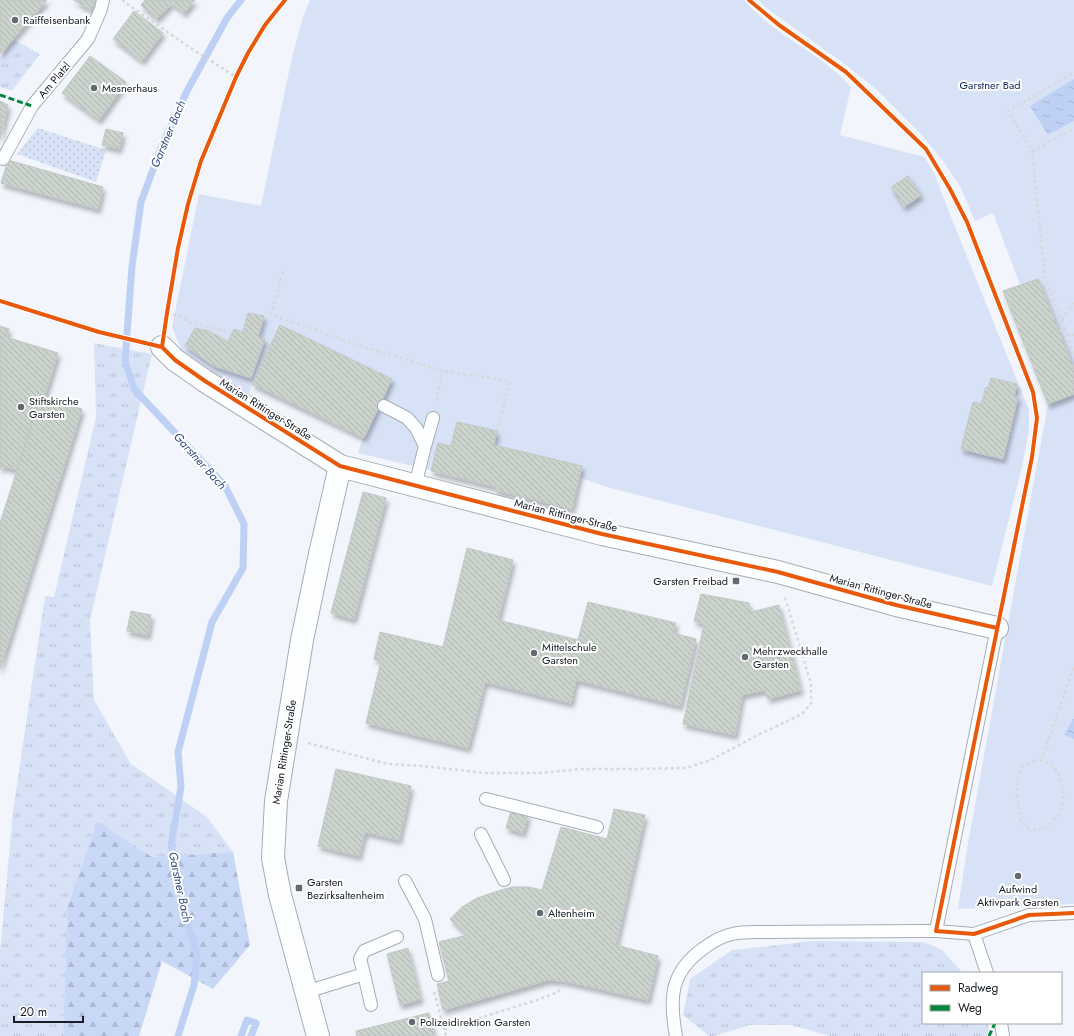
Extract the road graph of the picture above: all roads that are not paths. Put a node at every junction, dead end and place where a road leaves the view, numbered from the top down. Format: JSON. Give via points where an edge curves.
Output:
{"nodes":[{"id":1,"x":103,"y":0,"type":"edge"},
{"id":2,"x":3,"y":159,"type":"dead end"},
{"id":3,"x":153,"y":345,"type":"road end"},
{"id":4,"x":384,"y":406,"type":"dead end"},
{"id":5,"x":432,"y":418,"type":"road end"},
{"id":6,"x":425,"y":446,"type":"junction"},
{"id":7,"x":340,"y":466,"type":"junction"},
{"id":8,"x":415,"y":486,"type":"junction"},
{"id":9,"x":997,"y":628,"type":"joint"},
{"id":10,"x":486,"y":799,"type":"dead end"},
{"id":11,"x":597,"y":827,"type":"dead end"},
{"id":12,"x":481,"y":834,"type":"dead end"},
{"id":13,"x":504,"y":880,"type":"dead end"},
{"id":14,"x":405,"y":881,"type":"dead end"},
{"id":15,"x":1074,"y":913,"type":"edge"},
{"id":16,"x":936,"y":931,"type":"junction"},
{"id":17,"x":974,"y":934,"type":"junction"},
{"id":18,"x":397,"y":937,"type":"dead end"},
{"id":19,"x":987,"y":972,"type":"edge"},
{"id":20,"x":364,"y":974,"type":"junction"},
{"id":21,"x":438,"y":975,"type":"road end"},
{"id":22,"x":306,"y":992,"type":"junction"},
{"id":23,"x":371,"y":1005,"type":"dead end"},
{"id":24,"x":1001,"y":1024,"type":"edge"},
{"id":25,"x":318,"y":1036,"type":"edge"},
{"id":26,"x":676,"y":1036,"type":"edge"},
{"id":27,"x":1003,"y":1036,"type":"edge"}],
"edges":[{"from":1,"to":2,"type":"lane","name":"Am Platzl","via":[[88,39],[32,106]]},
{"from":3,"to":7,"type":"street","name":"Marian Rittinger-Straße"},
{"from":4,"to":6,"type":"lane","via":[[407,418],[416,428]]},
{"from":5,"to":6,"type":"lane"},
{"from":6,"to":8,"type":"lane"},
{"from":7,"to":8,"type":"street","name":"Marian Rittinger-Straße"},
{"from":7,"to":22,"type":"street","name":"Marian Rittinger-Straße","via":[[302,640],[276,801],[273,858]]},
{"from":8,"to":9,"type":"street","name":"Marian Rittinger-Straße","via":[[602,534],[778,572],[896,606]]},
{"from":9,"to":16,"type":"lane"},
{"from":10,"to":11,"type":"lane"},
{"from":12,"to":13,"type":"lane"},
{"from":14,"to":21,"type":"lane","via":[[425,919]]},
{"from":15,"to":17,"type":"lane","via":[[1030,915]]},
{"from":16,"to":17,"type":"lane"},
{"from":16,"to":26,"type":"lane","via":[[731,934],[693,956],[681,971],[674,988],[672,1006]]},
{"from":17,"to":19,"type":"lane"},
{"from":18,"to":20,"type":"lane","via":[[364,951],[360,959]]},
{"from":20,"to":22,"type":"lane"},
{"from":20,"to":23,"type":"lane"},
{"from":22,"to":25,"type":"street","name":"Marian Rittinger-Straße"},
{"from":24,"to":27,"type":"lane"}]}
